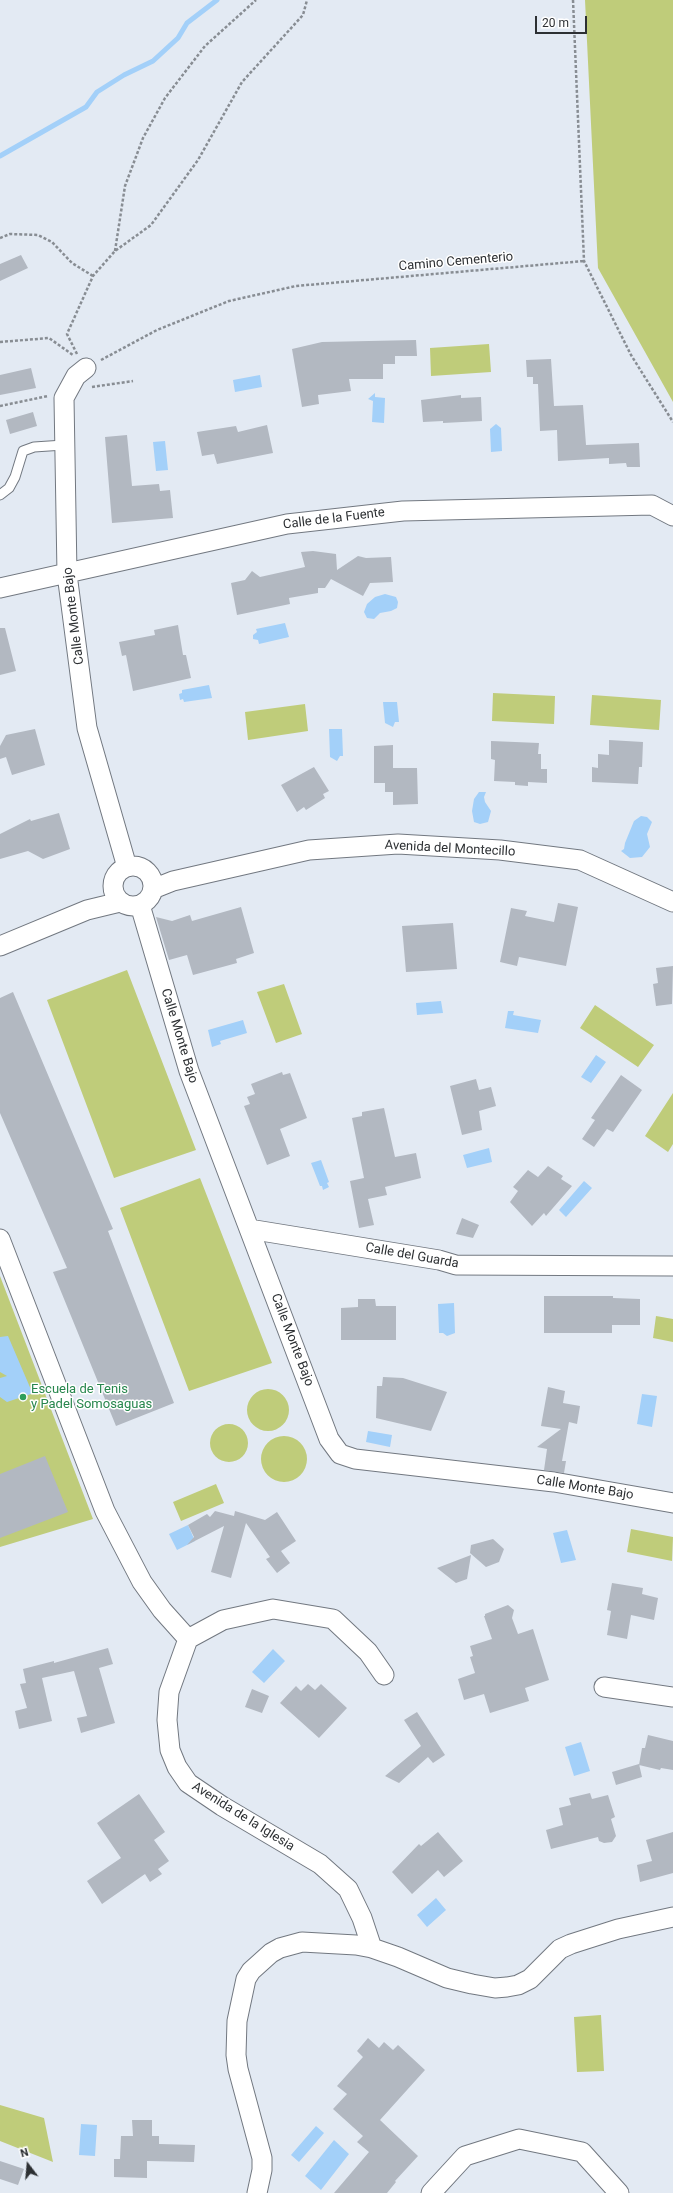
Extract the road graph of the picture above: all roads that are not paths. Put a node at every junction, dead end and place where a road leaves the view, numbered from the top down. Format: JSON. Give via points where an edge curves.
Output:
{"nodes":[{"id":1,"x":86,"y":368,"type":"road end"},
{"id":2,"x":64,"y":445,"type":"junction"},
{"id":3,"x":0,"y":495,"type":"edge"},
{"id":4,"x":673,"y":516,"type":"edge"},
{"id":5,"x":67,"y":574,"type":"junction"},
{"id":6,"x":0,"y":588,"type":"edge"},
{"id":7,"x":127,"y":867,"type":"junction"},
{"id":8,"x":152,"y":882,"type":"junction"},
{"id":9,"x":116,"y":896,"type":"junction"},
{"id":10,"x":673,"y":902,"type":"edge"},
{"id":11,"x":140,"y":905,"type":"junction"},
{"id":12,"x":0,"y":946,"type":"edge"},
{"id":13,"x":249,"y":1229,"type":"junction"},
{"id":14,"x":0,"y":1238,"type":"edge"},
{"id":15,"x":673,"y":1266,"type":"edge"},
{"id":16,"x":673,"y":1503,"type":"edge"},
{"id":17,"x":188,"y":1639,"type":"junction"},
{"id":18,"x":384,"y":1675,"type":"dead end"},
{"id":19,"x":604,"y":1686,"type":"dead end"},
{"id":20,"x":673,"y":1697,"type":"edge"},
{"id":21,"x":673,"y":1917,"type":"edge"},
{"id":22,"x":372,"y":1948,"type":"junction"},
{"id":23,"x":257,"y":2193,"type":"edge"},
{"id":24,"x":431,"y":2193,"type":"edge"},
{"id":25,"x":619,"y":2193,"type":"edge"}],
"edges":[{"from":1,"to":2,"type":"street","name":"Calle Monte Bajo","via":[[76,376],[66,393]]},
{"from":2,"to":3,"type":"lane","via":[[27,449],[20,458],[12,483]]},
{"from":2,"to":5,"type":"street","name":"Calle Monte Bajo"},
{"from":4,"to":5,"type":"street","name":"Calle de la Fuente","via":[[652,505],[404,511],[286,524]]},
{"from":5,"to":6,"type":"street","name":"Calle de la Fuente"},
{"from":5,"to":7,"type":"street","name":"Calle Monte Bajo","via":[[87,728]]},
{"from":7,"to":8,"type":"street","via":[[139,867]]},
{"from":7,"to":9,"type":"street","via":[[119,871],[115,877]]},
{"from":8,"to":10,"type":"street","name":"Avenida del Montecillo","via":[[174,881],[309,850],[398,844],[500,850],[580,860]]},
{"from":8,"to":11,"type":"street","via":[[151,896]]},
{"from":9,"to":11,"type":"street","via":[[133,907]]},
{"from":9,"to":12,"type":"street"},
{"from":11,"to":13,"type":"street","name":"Calle Monte Bajo","via":[[189,1071]]},
{"from":13,"to":15,"type":"street","name":"Calle del Guarda","via":[[439,1260],[456,1265]]},
{"from":13,"to":16,"type":"street","name":"Calle Monte Bajo","via":[[330,1439],[340,1454],[355,1459],[554,1482]]},
{"from":14,"to":17,"type":"street","via":[[105,1511],[142,1582],[162,1610]]},
{"from":17,"to":18,"type":"street","via":[[223,1620],[273,1609],[333,1619],[368,1652]]},
{"from":17,"to":22,"type":"street","name":"Avenida de la Iglesia","via":[[169,1692],[167,1720],[170,1750],[177,1767],[188,1783],[320,1864],[348,1889],[362,1918]]},
{"from":19,"to":20,"type":"street"},
{"from":21,"to":22,"type":"street","via":[[618,1928],[571,1944],[560,1949],[530,1979],[507,1987],[495,1988],[447,1978]]},
{"from":22,"to":23,"type":"street","via":[[311,1942],[293,1944],[271,1953],[246,1979],[238,2008],[236,2055],[262,2158]]},
{"from":24,"to":25,"type":"street","via":[[465,2156],[519,2139],[582,2152]]}]}
